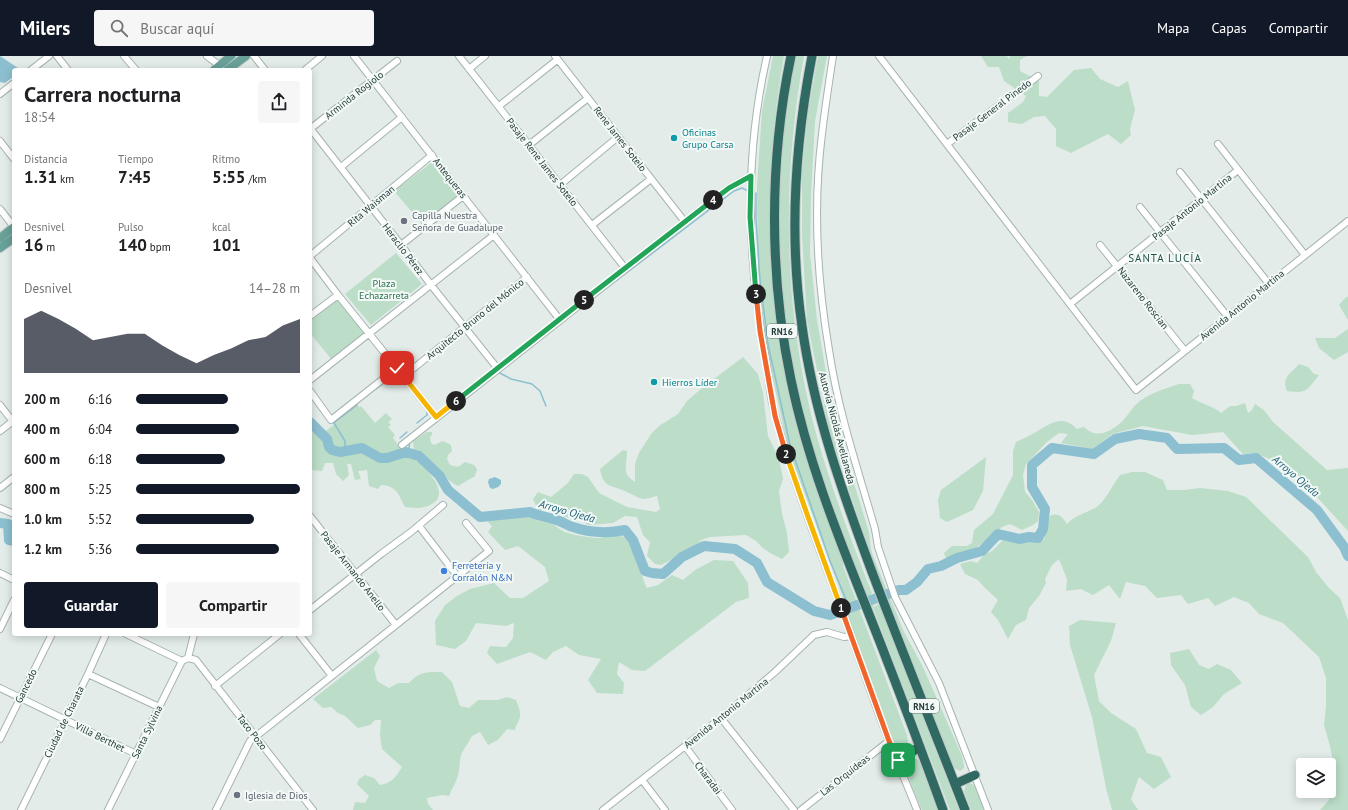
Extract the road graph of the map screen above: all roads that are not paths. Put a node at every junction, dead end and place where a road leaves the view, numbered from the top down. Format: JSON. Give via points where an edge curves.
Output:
{"nodes":[{"id":1,"x":49,"y":56,"type":"edge"},
{"id":2,"x":57,"y":56,"type":"edge"},
{"id":3,"x":124,"y":56,"type":"edge"},
{"id":4,"x":207,"y":56,"type":"edge"},
{"id":5,"x":231,"y":56,"type":"edge"},
{"id":6,"x":246,"y":56,"type":"edge"},
{"id":7,"x":254,"y":56,"type":"edge"},
{"id":8,"x":322,"y":56,"type":"edge"},
{"id":9,"x":354,"y":56,"type":"edge"},
{"id":10,"x":459,"y":56,"type":"edge"},
{"id":11,"x":485,"y":56,"type":"edge"},
{"id":12,"x":767,"y":56,"type":"edge"},
{"id":13,"x":791,"y":56,"type":"edge"},
{"id":14,"x":812,"y":56,"type":"edge"},
{"id":15,"x":833,"y":56,"type":"edge"},
{"id":16,"x":879,"y":56,"type":"edge"},
{"id":17,"x":556,"y":58,"type":"edge"},
{"id":18,"x":397,"y":61,"type":"dead end"},
{"id":19,"x":34,"y":68,"type":"edge"},
{"id":20,"x":66,"y":68,"type":"edge"},
{"id":21,"x":134,"y":68,"type":"edge"},
{"id":22,"x":219,"y":68,"type":"edge"},
{"id":23,"x":230,"y":68,"type":"edge"},
{"id":24,"x":263,"y":68,"type":"edge"},
{"id":25,"x":307,"y":68,"type":"edge"},
{"id":26,"x":469,"y":69,"type":"junction"},
{"id":27,"x":1038,"y":76,"type":"dead end"},
{"id":28,"x":373,"y":80,"type":"junction"},
{"id":29,"x":12,"y":85,"type":"edge"},
{"id":30,"x":0,"y":94,"type":"edge"},
{"id":31,"x":588,"y":98,"type":"junction"},
{"id":32,"x":499,"y":106,"type":"junction"},
{"id":33,"x":402,"y":117,"type":"junction"},
{"id":34,"x":312,"y":127,"type":"edge"},
{"id":35,"x":312,"y":131,"type":"edge"},
{"id":36,"x":618,"y":137,"type":"junction"},
{"id":37,"x":0,"y":142,"type":"edge"},
{"id":38,"x":947,"y":144,"type":"junction"},
{"id":39,"x":1218,"y":144,"type":"dead end"},
{"id":40,"x":529,"y":145,"type":"junction"},
{"id":41,"x":432,"y":155,"type":"junction"},
{"id":42,"x":12,"y":157,"type":"edge"},
{"id":43,"x":341,"y":167,"type":"junction"},
{"id":44,"x":1238,"y":170,"type":"junction"},
{"id":45,"x":1180,"y":172,"type":"dead end"},
{"id":46,"x":751,"y":176,"type":"junction"},
{"id":47,"x":651,"y":179,"type":"junction"},
{"id":48,"x":560,"y":185,"type":"junction"},
{"id":49,"x":464,"y":196,"type":"junction"},
{"id":50,"x":1202,"y":199,"type":"junction"},
{"id":51,"x":371,"y":206,"type":"junction"},
{"id":52,"x":1140,"y":207,"type":"dead end"},
{"id":53,"x":0,"y":209,"type":"edge"},
{"id":54,"x":1348,"y":220,"type":"edge"},
{"id":55,"x":685,"y":222,"type":"junction"},
{"id":56,"x":12,"y":224,"type":"edge"},
{"id":57,"x":592,"y":225,"type":"junction"},
{"id":58,"x":12,"y":229,"type":"edge"},
{"id":59,"x":1161,"y":232,"type":"junction"},
{"id":60,"x":494,"y":235,"type":"junction"},
{"id":61,"x":0,"y":238,"type":"edge"},
{"id":62,"x":12,"y":239,"type":"edge"},
{"id":63,"x":401,"y":245,"type":"junction"},
{"id":64,"x":1100,"y":245,"type":"dead end"},
{"id":65,"x":0,"y":248,"type":"edge"},
{"id":66,"x":312,"y":255,"type":"edge"},
{"id":67,"x":1305,"y":255,"type":"junction"},
{"id":68,"x":312,"y":260,"type":"edge"},
{"id":69,"x":1118,"y":267,"type":"junction"},
{"id":70,"x":625,"y":268,"type":"junction"},
{"id":71,"x":527,"y":277,"type":"junction"},
{"id":72,"x":1269,"y":284,"type":"junction"},
{"id":73,"x":431,"y":285,"type":"junction"},
{"id":74,"x":338,"y":295,"type":"junction"},
{"id":75,"x":1070,"y":304,"type":"junction"},
{"id":76,"x":312,"y":314,"type":"edge"},
{"id":77,"x":1228,"y":317,"type":"junction"},
{"id":78,"x":560,"y":320,"type":"junction"},
{"id":79,"x":465,"y":327,"type":"junction"},
{"id":80,"x":369,"y":334,"type":"junction"},
{"id":81,"x":1185,"y":351,"type":"junction"},
{"id":82,"x":397,"y":368,"type":"junction"},
{"id":83,"x":498,"y":369,"type":"junction"},
{"id":84,"x":404,"y":376,"type":"junction"},
{"id":85,"x":312,"y":378,"type":"edge"},
{"id":86,"x":312,"y":393,"type":"edge"},
{"id":87,"x":0,"y":405,"type":"edge"},
{"id":88,"x":436,"y":417,"type":"junction"},
{"id":89,"x":12,"y":421,"type":"edge"},
{"id":90,"x":12,"y":423,"type":"edge"},
{"id":91,"x":0,"y":431,"type":"edge"},
{"id":92,"x":402,"y":444,"type":"dead end"},
{"id":93,"x":12,"y":479,"type":"edge"},
{"id":94,"x":0,"y":488,"type":"edge"},
{"id":95,"x":443,"y":505,"type":"dead end"},
{"id":96,"x":0,"y":508,"type":"edge"},
{"id":97,"x":12,"y":513,"type":"edge"},
{"id":98,"x":312,"y":519,"type":"edge"},
{"id":99,"x":466,"y":523,"type":"dead end"},
{"id":100,"x":418,"y":526,"type":"junction"},
{"id":101,"x":0,"y":573,"type":"edge"},
{"id":102,"x":356,"y":575,"type":"junction"},
{"id":103,"x":458,"y":577,"type":"junction"},
{"id":104,"x":12,"y":579,"type":"edge"},
{"id":105,"x":12,"y":604,"type":"edge"},
{"id":106,"x":312,"y":608,"type":"edge"},
{"id":107,"x":396,"y":625,"type":"junction"},
{"id":108,"x":0,"y":629,"type":"edge"},
{"id":109,"x":51,"y":636,"type":"edge"},
{"id":110,"x":105,"y":636,"type":"edge"},
{"id":111,"x":131,"y":636,"type":"edge"},
{"id":112,"x":193,"y":636,"type":"edge"},
{"id":113,"x":278,"y":636,"type":"edge"},
{"id":114,"x":301,"y":636,"type":"edge"},
{"id":115,"x":851,"y":636,"type":"junction"},
{"id":116,"x":185,"y":659,"type":"junction"},
{"id":117,"x":88,"y":674,"type":"junction"},
{"id":118,"x":332,"y":676,"type":"junction"},
{"id":119,"x":215,"y":686,"type":"junction"},
{"id":120,"x":0,"y":688,"type":"edge"},
{"id":121,"x":20,"y":698,"type":"junction"},
{"id":122,"x":159,"y":707,"type":"junction"},
{"id":123,"x":721,"y":718,"type":"junction"},
{"id":124,"x":66,"y":720,"type":"junction"},
{"id":125,"x":255,"y":737,"type":"junction"},
{"id":126,"x":0,"y":739,"type":"edge"},
{"id":127,"x":889,"y":741,"type":"junction"},
{"id":128,"x":684,"y":746,"type":"junction"},
{"id":129,"x":920,"y":747,"type":"junction"},
{"id":130,"x":136,"y":754,"type":"junction"},
{"id":131,"x":898,"y":760,"type":"junction"},
{"id":132,"x":974,"y":775,"type":"junction"},
{"id":133,"x":642,"y":780,"type":"junction"},
{"id":134,"x":955,"y":784,"type":"junction"},
{"id":135,"x":21,"y":810,"type":"edge"},
{"id":136,"x":108,"y":810,"type":"edge"},
{"id":137,"x":216,"y":810,"type":"edge"},
{"id":138,"x":313,"y":810,"type":"edge"},
{"id":139,"x":603,"y":810,"type":"edge"},
{"id":140,"x":666,"y":810,"type":"edge"},
{"id":141,"x":732,"y":810,"type":"edge"},
{"id":142,"x":794,"y":810,"type":"edge"},
{"id":143,"x":801,"y":810,"type":"edge"},
{"id":144,"x":917,"y":810,"type":"edge"},
{"id":145,"x":943,"y":810,"type":"edge"},
{"id":146,"x":965,"y":810,"type":"edge"},
{"id":147,"x":988,"y":810,"type":"edge"}],
"edges":[{"from":1,"to":19,"type":"street"},
{"from":2,"to":20,"type":"street"},
{"from":3,"to":21,"type":"street"},
{"from":4,"to":22,"type":"street"},
{"from":5,"to":22,"type":"main road"},
{"from":6,"to":23,"type":"main road"},
{"from":7,"to":24,"type":"street"},
{"from":8,"to":25,"type":"street"},
{"from":9,"to":28,"type":"street","name":"Antequeras"},
{"from":10,"to":26,"type":"street","name":"Pasaje Rene James Sotelo"},
{"from":11,"to":26,"type":"street"},
{"from":12,"to":46,"type":"street"},
{"from":13,"to":129,"type":"highway","number":"RN16","via":[[782,107],[776,196],[776,269],[781,323],[791,379],[808,447],[828,507]]},
{"from":14,"to":134,"type":"highway","name":"Autovía Nicolás Avellaneda","number":"RN16","via":[[799,138],[796,268],[802,325],[813,385],[833,464]]},
{"from":15,"to":132,"type":"street","via":[[822,135],[818,188],[821,289],[829,352],[843,418],[891,586],[939,683]]},
{"from":16,"to":38,"type":"street"},
{"from":17,"to":31,"type":"street","name":"Rene James Sotelo"},
{"from":17,"to":32,"type":"street"},
{"from":18,"to":28,"type":"street","name":"Arminda Rogiolo"},
{"from":26,"to":32,"type":"street","name":"Pasaje Rene James Sotelo"},
{"from":27,"to":38,"type":"street","name":"Pasaje General Pinedo"},
{"from":28,"to":33,"type":"street","name":"Antequeras"},
{"from":28,"to":34,"type":"street","name":"Arminda Rogiolo"},
{"from":29,"to":30,"type":"street"},
{"from":31,"to":36,"type":"street","name":"Rene James Sotelo"},
{"from":31,"to":40,"type":"street"},
{"from":32,"to":40,"type":"street","name":"Pasaje Rene James Sotelo"},
{"from":33,"to":41,"type":"street","name":"Antequeras"},
{"from":33,"to":43,"type":"street"},
{"from":35,"to":43,"type":"street","name":"Heraclio Pérez"},
{"from":36,"to":47,"type":"street","name":"Rene James Sotelo"},
{"from":36,"to":48,"type":"street"},
{"from":37,"to":42,"type":"street"},
{"from":38,"to":75,"type":"street"},
{"from":39,"to":44,"type":"street"},
{"from":40,"to":48,"type":"street","name":"Pasaje Rene James Sotelo"},
{"from":41,"to":49,"type":"street","name":"Antequeras"},
{"from":41,"to":51,"type":"street","name":"Rita Waisman"},
{"from":43,"to":51,"type":"street","name":"Heraclio Pérez"},
{"from":44,"to":50,"type":"street","name":"Pasaje Antonio Martina"},
{"from":44,"to":67,"type":"street"},
{"from":45,"to":50,"type":"street"},
{"from":46,"to":55,"type":"street","via":[[729,188]]},
{"from":46,"to":115,"type":"street","via":[[751,237],[756,302],[775,416],[795,482]]},
{"from":47,"to":55,"type":"street","name":"Rene James Sotelo"},
{"from":47,"to":57,"type":"street"},
{"from":48,"to":57,"type":"street","name":"Pasaje Rene James Sotelo"},
{"from":49,"to":60,"type":"street","name":"Antequeras"},
{"from":49,"to":63,"type":"street"},
{"from":50,"to":59,"type":"street","name":"Pasaje Antonio Martina"},
{"from":50,"to":72,"type":"street"},
{"from":51,"to":63,"type":"street","name":"Heraclio Pérez"},
{"from":51,"to":66,"type":"street","name":"Rita Waisman"},
{"from":52,"to":59,"type":"street"},
{"from":53,"to":56,"type":"street"},
{"from":54,"to":67,"type":"street","name":"Avenida Antonio Martina"},
{"from":55,"to":70,"type":"street"},
{"from":57,"to":70,"type":"street","name":"Pasaje Rene James Sotelo"},
{"from":58,"to":61,"type":"main road"},
{"from":59,"to":69,"type":"street","name":"Pasaje Antonio Martina"},
{"from":59,"to":77,"type":"street"},
{"from":60,"to":71,"type":"street","name":"Antequeras"},
{"from":60,"to":73,"type":"street"},
{"from":62,"to":65,"type":"main road"},
{"from":63,"to":73,"type":"street","name":"Heraclio Pérez"},
{"from":64,"to":69,"type":"street","name":"Nazareno Roscian"},
{"from":67,"to":72,"type":"street","name":"Avenida Antonio Martina"},
{"from":68,"to":74,"type":"street"},
{"from":69,"to":75,"type":"street","name":"Pasaje Antonio Martina"},
{"from":69,"to":81,"type":"street","name":"Nazareno Roscian"},
{"from":70,"to":78,"type":"street"},
{"from":71,"to":78,"type":"street","name":"Antequeras"},
{"from":71,"to":79,"type":"street","name":"Arquitecto Bruno del Mónico"},
{"from":72,"to":77,"type":"street","name":"Avenida Antonio Martina"},
{"from":73,"to":79,"type":"street","name":"Heraclio Pérez"},
{"from":73,"to":80,"type":"street"},
{"from":74,"to":76,"type":"street"},
{"from":74,"to":80,"type":"street"},
{"from":75,"to":81,"type":"street","name":"Avenida Antonio Martina","via":[[1136,390]]},
{"from":77,"to":81,"type":"street","name":"Avenida Antonio Martina"},
{"from":78,"to":83,"type":"street"},
{"from":79,"to":83,"type":"street","name":"Heraclio Pérez"},
{"from":79,"to":84,"type":"street","name":"Arquitecto Bruno del Mónico"},
{"from":80,"to":82,"type":"street"},
{"from":80,"to":85,"type":"street"},
{"from":82,"to":84,"type":"street"},
{"from":82,"to":86,"type":"street","via":[[331,420]]},
{"from":83,"to":88,"type":"street"},
{"from":84,"to":88,"type":"street"},
{"from":87,"to":89,"type":"street"},
{"from":88,"to":92,"type":"street"},
{"from":90,"to":91,"type":"street"},
{"from":93,"to":94,"type":"street"},
{"from":95,"to":100,"type":"street"},
{"from":96,"to":97,"type":"street"},
{"from":98,"to":102,"type":"street","name":"Pasaje Armando Anello"},
{"from":99,"to":103,"type":"street","via":[[489,551]]},
{"from":100,"to":102,"type":"street"},
{"from":100,"to":103,"type":"street"},
{"from":101,"to":104,"type":"street"},
{"from":102,"to":106,"type":"street"},
{"from":102,"to":107,"type":"street","name":"Pasaje Armando Anello"},
{"from":103,"to":107,"type":"street"},
{"from":105,"to":108,"type":"street"},
{"from":107,"to":118,"type":"street"},
{"from":109,"to":121,"type":"street","name":"Gancedo"},
{"from":110,"to":117,"type":"street","name":"Ciudad de Charata"},
{"from":111,"to":116,"type":"street","name":"Taco Pozo"},
{"from":112,"to":116,"type":"street","name":"Santa Sylvina"},
{"from":113,"to":119,"type":"street"},
{"from":114,"to":118,"type":"street"},
{"from":115,"to":123,"type":"street","name":"Avenida Antonio Martina","via":[[844,637],[827,632],[814,635]]},
{"from":115,"to":127,"type":"street"},
{"from":116,"to":119,"type":"street","name":"Taco Pozo","via":[[196,660]]},
{"from":116,"to":122,"type":"street","name":"Santa Sylvina"},
{"from":117,"to":122,"type":"street"},
{"from":117,"to":124,"type":"street","name":"Ciudad de Charata"},
{"from":118,"to":125,"type":"street"},
{"from":119,"to":125,"type":"street","name":"Taco Pozo"},
{"from":120,"to":121,"type":"street","name":"Villa Berthet"},
{"from":121,"to":124,"type":"street","name":"Villa Berthet"},
{"from":121,"to":126,"type":"street","name":"Gancedo"},
{"from":122,"to":130,"type":"street","name":"Santa Sylvina"},
{"from":123,"to":128,"type":"street","name":"Avenida Antonio Martina"},
{"from":123,"to":142,"type":"street"},
{"from":124,"to":130,"type":"street","name":"Villa Berthet"},
{"from":124,"to":135,"type":"street","name":"Ciudad de Charata"},
{"from":125,"to":137,"type":"street","via":[[250,741]]},
{"from":125,"to":138,"type":"street","name":"Taco Pozo"},
{"from":127,"to":131,"type":"street"},
{"from":127,"to":143,"type":"street","name":"Las Orquídeas"},
{"from":128,"to":133,"type":"street","name":"Avenida Antonio Martina"},
{"from":128,"to":141,"type":"street","name":"Charadai"},
{"from":129,"to":131,"type":"highway"},
{"from":129,"to":145,"type":"highway","number":"RN16"},
{"from":130,"to":136,"type":"street","name":"Santa Sylvina"},
{"from":131,"to":144,"type":"street"},
{"from":132,"to":134,"type":"highway"},
{"from":132,"to":147,"type":"street"},
{"from":133,"to":139,"type":"street","name":"Avenida Antonio Martina"},
{"from":133,"to":140,"type":"street"},
{"from":134,"to":146,"type":"highway","name":"Autovía Nicolás Avellaneda","number":"RN16"}]}
